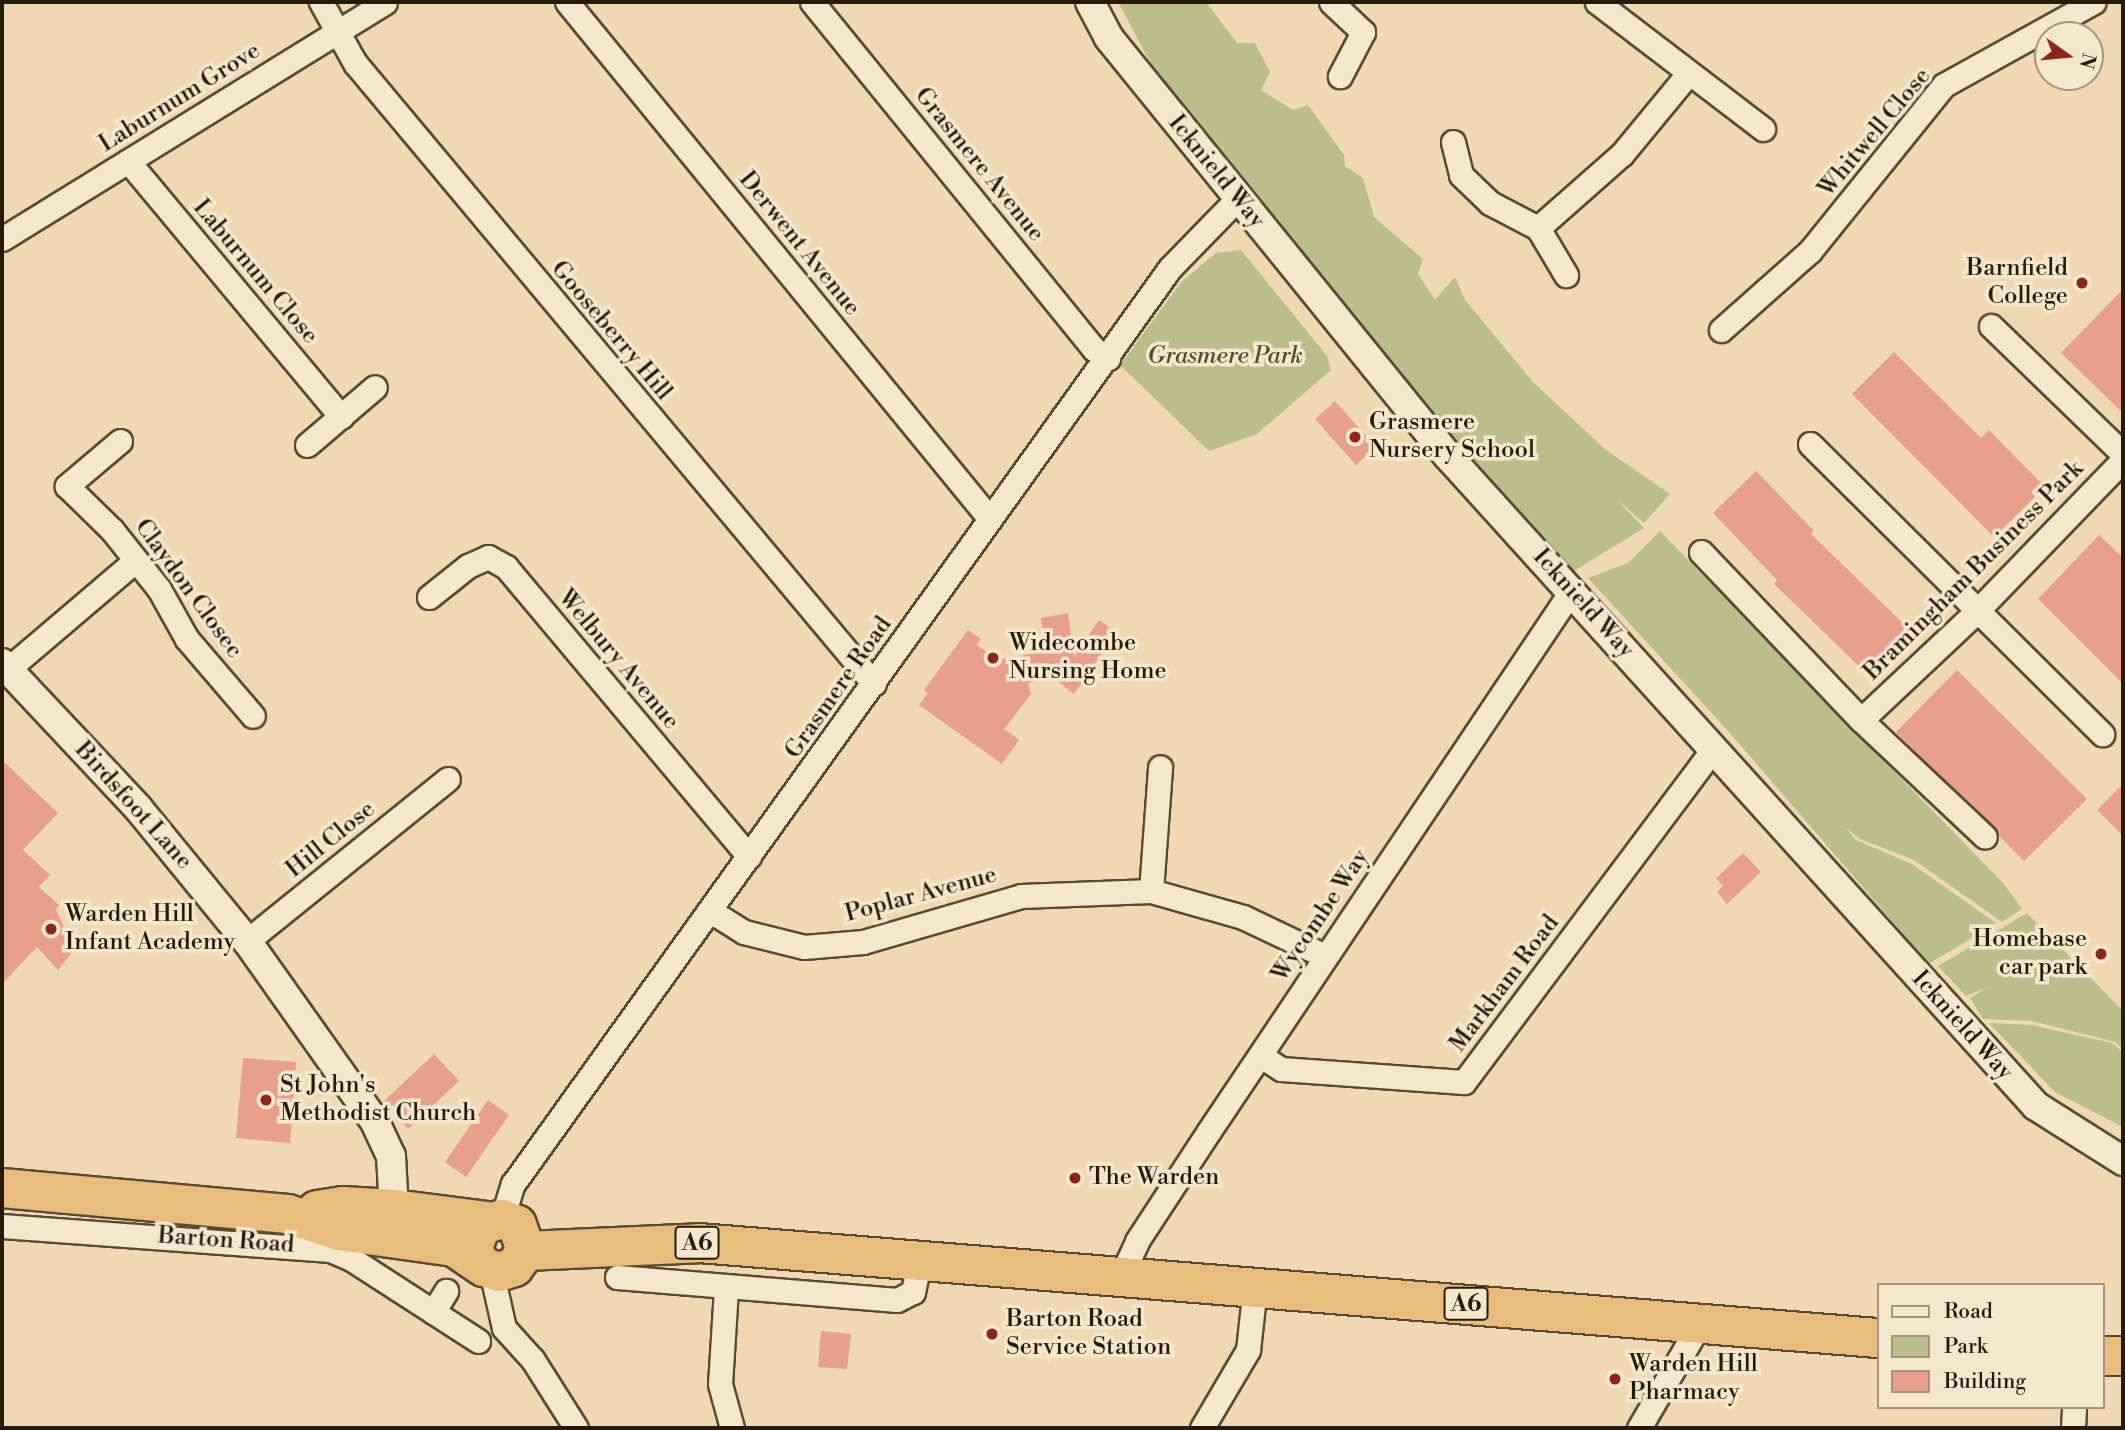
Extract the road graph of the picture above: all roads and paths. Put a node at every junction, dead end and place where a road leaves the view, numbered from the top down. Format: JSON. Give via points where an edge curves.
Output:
{"nodes":[{"id":1,"x":321,"y":2,"type":"edge"},
{"id":2,"x":385,"y":2,"type":"edge"},
{"id":3,"x":567,"y":2,"type":"edge"},
{"id":4,"x":812,"y":2,"type":"edge"},
{"id":5,"x":1090,"y":2,"type":"edge"},
{"id":6,"x":1331,"y":2,"type":"edge"},
{"id":7,"x":1597,"y":2,"type":"edge"},
{"id":8,"x":2094,"y":2,"type":"edge"},
{"id":9,"x":337,"y":33,"type":"junction"},
{"id":10,"x":1688,"y":74,"type":"junction"},
{"id":11,"x":1340,"y":76,"type":"dead end"},
{"id":12,"x":1763,"y":129,"type":"dead end"},
{"id":13,"x":1453,"y":142,"type":"dead end"},
{"id":14,"x":128,"y":161,"type":"junction"},
{"id":15,"x":1237,"y":200,"type":"junction"},
{"id":16,"x":1538,"y":228,"type":"junction"},
{"id":17,"x":2,"y":239,"type":"edge"},
{"id":18,"x":1566,"y":275,"type":"dead end"},
{"id":19,"x":1991,"y":326,"type":"dead end"},
{"id":20,"x":1721,"y":330,"type":"dead end"},
{"id":21,"x":1108,"y":358,"type":"junction"},
{"id":22,"x":375,"y":387,"type":"dead end"},
{"id":23,"x":341,"y":417,"type":"junction"},
{"id":24,"x":120,"y":441,"type":"dead end"},
{"id":25,"x":1810,"y":444,"type":"dead end"},
{"id":26,"x":307,"y":445,"type":"dead end"},
{"id":27,"x":2123,"y":454,"type":"edge"},
{"id":28,"x":2123,"y":460,"type":"edge"},
{"id":29,"x":990,"y":519,"type":"junction"},
{"id":30,"x":1701,"y":552,"type":"dead end"},
{"id":31,"x":135,"y":561,"type":"junction"},
{"id":32,"x":1572,"y":590,"type":"junction"},
{"id":33,"x":429,"y":597,"type":"dead end"},
{"id":34,"x":1978,"y":610,"type":"junction"},
{"id":35,"x":5,"y":666,"type":"edge"},
{"id":36,"x":874,"y":684,"type":"junction"},
{"id":37,"x":253,"y":716,"type":"dead end"},
{"id":38,"x":1861,"y":720,"type":"junction"},
{"id":39,"x":2102,"y":734,"type":"dead end"},
{"id":40,"x":1712,"y":750,"type":"junction"},
{"id":41,"x":1160,"y":767,"type":"dead end"},
{"id":42,"x":448,"y":779,"type":"dead end"},
{"id":43,"x":1985,"y":836,"type":"dead end"},
{"id":44,"x":749,"y":857,"type":"junction"},
{"id":45,"x":1151,"y":891,"type":"junction"},
{"id":46,"x":712,"y":912,"type":"junction"},
{"id":47,"x":247,"y":942,"type":"junction"},
{"id":48,"x":1325,"y":956,"type":"junction"},
{"id":49,"x":1261,"y":1056,"type":"junction"},
{"id":50,"x":2123,"y":1161,"type":"edge"},
{"id":51,"x":2,"y":1188,"type":"edge"},
{"id":52,"x":394,"y":1209,"type":"junction"},
{"id":53,"x":288,"y":1214,"type":"junction"},
{"id":54,"x":495,"y":1220,"type":"junction"},
{"id":55,"x":2,"y":1226,"type":"edge"},
{"id":56,"x":526,"y":1251,"type":"junction"},
{"id":57,"x":920,"y":1260,"type":"junction"},
{"id":58,"x":485,"y":1266,"type":"junction"},
{"id":59,"x":1121,"y":1276,"type":"junction"},
{"id":60,"x":617,"y":1277,"type":"dead end"},
{"id":61,"x":1255,"y":1287,"type":"junction"},
{"id":62,"x":726,"y":1289,"type":"junction"},
{"id":63,"x":446,"y":1291,"type":"dead end"},
{"id":64,"x":433,"y":1312,"type":"junction"},
{"id":65,"x":1700,"y":1323,"type":"junction"},
{"id":66,"x":1876,"y":1338,"type":"edge"},
{"id":67,"x":478,"y":1341,"type":"dead end"},
{"id":68,"x":2104,"y":1356,"type":"edge"},
{"id":69,"x":2123,"y":1356,"type":"edge"},
{"id":70,"x":2074,"y":1409,"type":"edge"},
{"id":71,"x":576,"y":1428,"type":"edge"},
{"id":72,"x":733,"y":1428,"type":"edge"},
{"id":73,"x":1202,"y":1428,"type":"edge"},
{"id":74,"x":1639,"y":1428,"type":"edge"},
{"id":75,"x":2073,"y":1428,"type":"edge"}],
"edges":[{"from":1,"to":9,"type":"street","name":"Gooseberry Hill"},
{"from":2,"to":9,"type":"street","name":"Laburnum Grove"},
{"from":3,"to":29,"type":"street","name":"Derwent Avenue"},
{"from":4,"to":21,"type":"street","name":"Grasmere Avenue","via":[[1094,349]]},
{"from":5,"to":15,"type":"street","name":"Icknield Way","via":[[1109,38]]},
{"from":6,"to":11,"type":"street","via":[[1363,32]]},
{"from":7,"to":10,"type":"street"},
{"from":8,"to":20,"type":"street","name":"Whitwell Close","via":[[1944,85],[1810,251]]},
{"from":9,"to":14,"type":"street","name":"Laburnum Grove"},
{"from":9,"to":36,"type":"street","name":"Gooseberry Hill","via":[[355,63]]},
{"from":10,"to":12,"type":"street"},
{"from":10,"to":16,"type":"street","via":[[1622,154]]},
{"from":13,"to":16,"type":"street","via":[[1461,175],[1490,203]]},
{"from":14,"to":17,"type":"street","name":"Laburnum Grove"},
{"from":14,"to":23,"type":"street","name":"Laburnum Close"},
{"from":15,"to":21,"type":"street","name":"Grasmere Road","via":[[1170,268]]},
{"from":15,"to":32,"type":"street","name":"Icknield Way","via":[[1447,455]]},
{"from":16,"to":18,"type":"street"},
{"from":19,"to":27,"type":"street"},
{"from":21,"to":29,"type":"street","name":"Grasmere Road"},
{"from":22,"to":23,"type":"street"},
{"from":23,"to":26,"type":"street"},
{"from":24,"to":31,"type":"street","name":"Claydon Closec","via":[[68,486],[112,530]]},
{"from":25,"to":34,"type":"street"},
{"from":28,"to":34,"type":"street","name":"Bramingham Business Park"},
{"from":29,"to":36,"type":"street","name":"Grasmere Road"},
{"from":30,"to":38,"type":"street"},
{"from":31,"to":35,"type":"street"},
{"from":31,"to":37,"type":"street","name":"Claydon Closec","via":[[159,589],[187,639]]},
{"from":32,"to":40,"type":"street","name":"Icknield Way"},
{"from":32,"to":48,"type":"street","name":"Wycombe Way"},
{"from":33,"to":44,"type":"street","name":"Welbury Avenue","via":[[468,566],[488,557],[506,566]]},
{"from":34,"to":38,"type":"street","name":"Bramingham Business Park"},
{"from":34,"to":39,"type":"street"},
{"from":35,"to":47,"type":"street","name":"Birdsfoot Lane","via":[[138,808]]},
{"from":36,"to":44,"type":"street","name":"Grasmere Road"},
{"from":38,"to":43,"type":"street"},
{"from":40,"to":49,"type":"street","name":"Markham Road","via":[[1464,1082],[1281,1069]]},
{"from":40,"to":50,"type":"street","name":"Icknield Way","via":[[2036,1107]]},
{"from":41,"to":45,"type":"street"},
{"from":42,"to":47,"type":"street","name":"Hill Close"},
{"from":44,"to":46,"type":"street","name":"Grasmere Road"},
{"from":45,"to":46,"type":"street","name":"Poplar Avenue","via":[[1021,896],[863,942],[804,947],[744,932]]},
{"from":45,"to":48,"type":"street","name":"Poplar Avenue","via":[[1243,917]]},
{"from":46,"to":54,"type":"street","name":"Grasmere Road","via":[[513,1184]]},
{"from":47,"to":52,"type":"street","name":"Birdsfoot Lane","via":[[375,1122],[391,1156]]},
{"from":48,"to":49,"type":"street","name":"Wycombe Way"},
{"from":49,"to":59,"type":"street","name":"Wycombe Way","via":[[1137,1241]]},
{"from":51,"to":53,"type":"highway","name":"Barton Road"},
{"from":52,"to":53,"type":"highway","name":"Barton Road","via":[[343,1206]]},
{"from":52,"to":54,"type":"highway","name":"Barton Road"},
{"from":53,"to":58,"type":"highway","name":"Barton Road","via":[[339,1231],[454,1247]]},
{"from":54,"to":56,"type":"highway","via":[[522,1231]]},
{"from":54,"to":58,"type":"highway","via":[[473,1240]]},
{"from":55,"to":64,"type":"street","name":"Barton Road","via":[[330,1250]]},
{"from":56,"to":57,"type":"highway","number":"A6","via":[[699,1243]]},
{"from":56,"to":58,"type":"highway","via":[[514,1267]]},
{"from":57,"to":59,"type":"highway","number":"A6"},
{"from":57,"to":62,"type":"street","via":[[913,1292],[897,1300]]},
{"from":58,"to":71,"type":"street","via":[[504,1328],[533,1360]]},
{"from":59,"to":61,"type":"highway","number":"A6"},
{"from":60,"to":62,"type":"street"},
{"from":61,"to":65,"type":"highway","number":"A6"},
{"from":61,"to":73,"type":"street","via":[[1248,1350]]},
{"from":62,"to":72,"type":"street","via":[[720,1384]]},
{"from":63,"to":64,"type":"street"},
{"from":64,"to":67,"type":"street","name":"Barton Road"},
{"from":65,"to":66,"type":"highway","number":"A6"},
{"from":65,"to":74,"type":"street"},
{"from":68,"to":69,"type":"highway"},
{"from":70,"to":75,"type":"street"}]}
